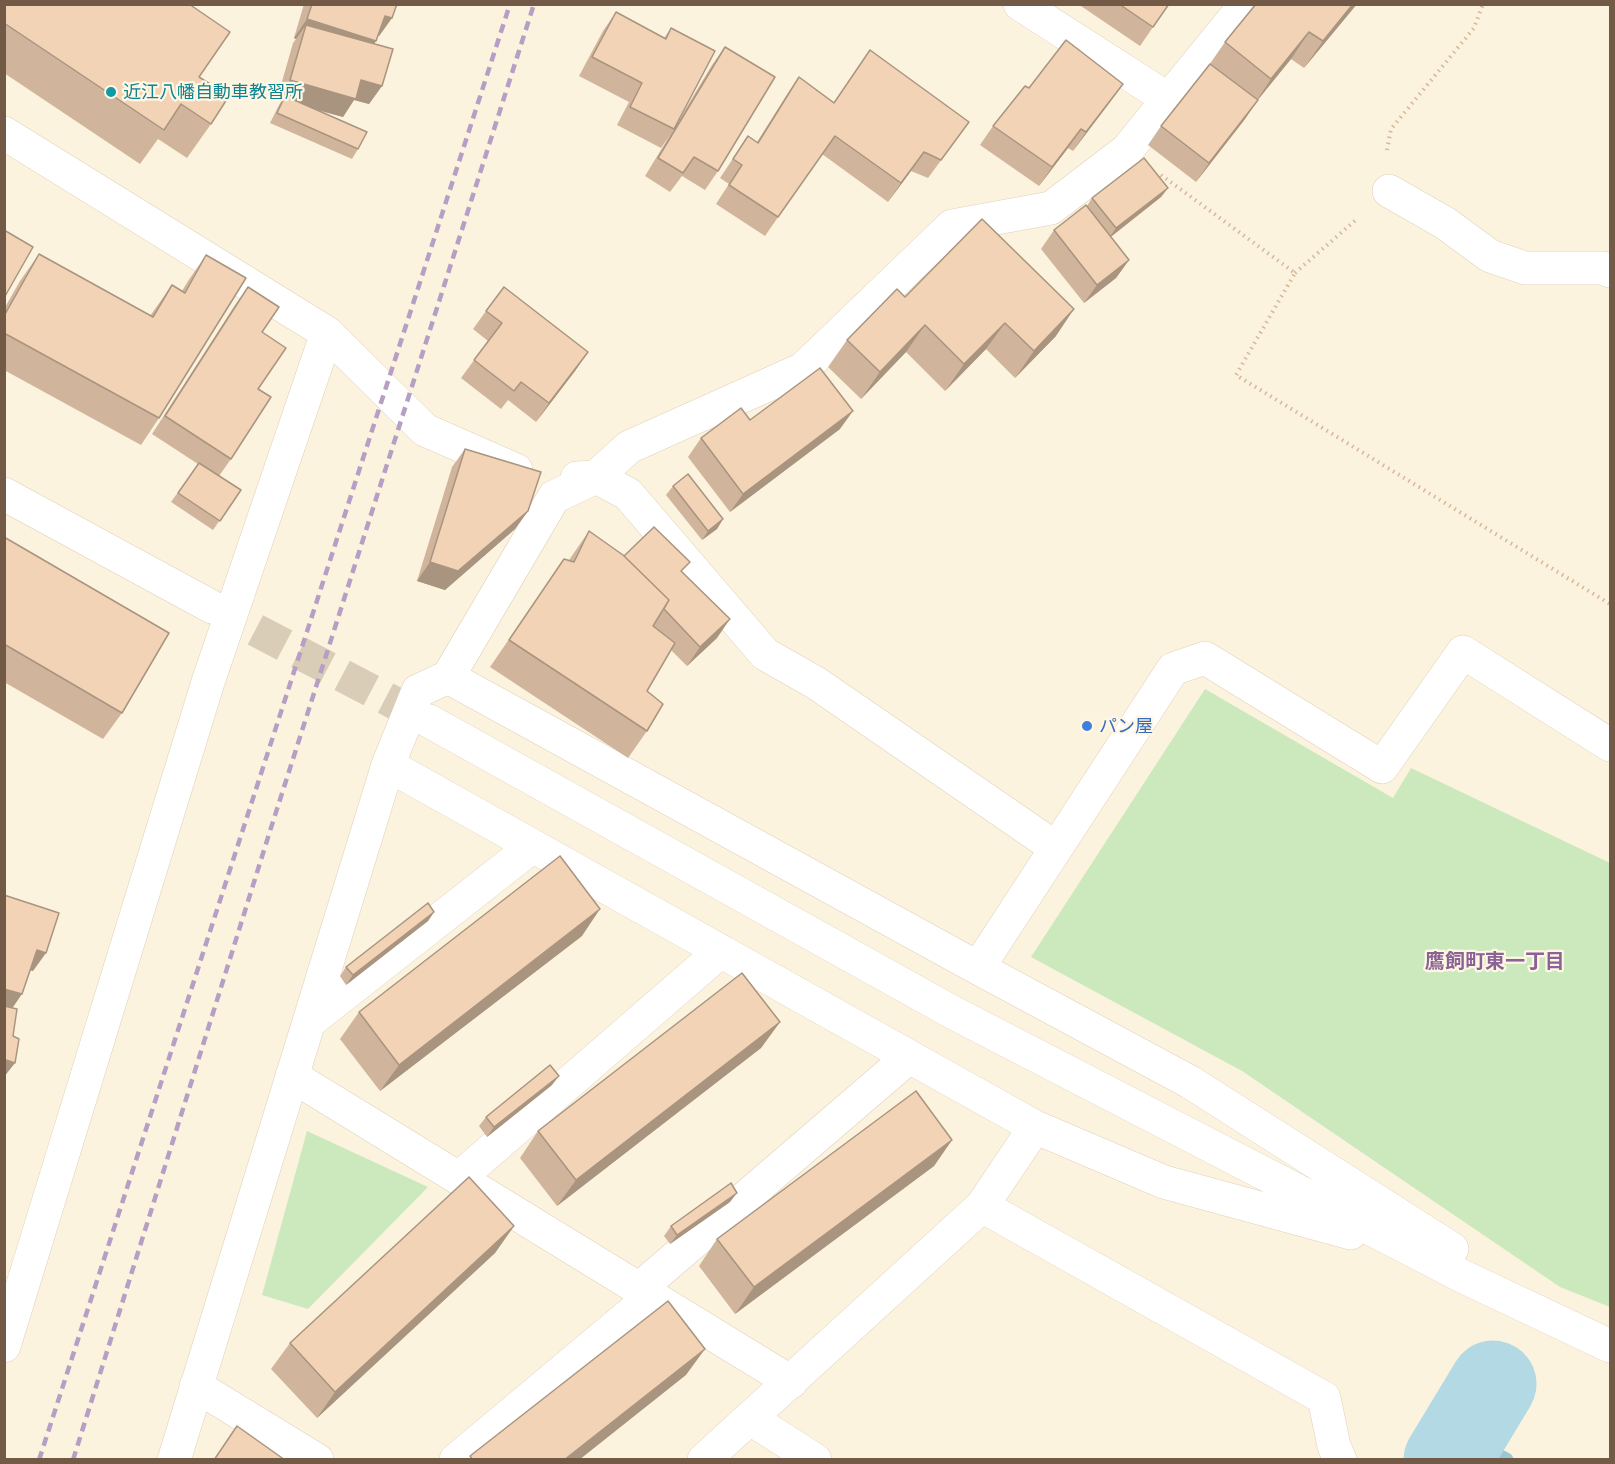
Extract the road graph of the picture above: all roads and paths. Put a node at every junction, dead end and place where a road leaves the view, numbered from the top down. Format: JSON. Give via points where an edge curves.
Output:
{"nodes":[{"id":1,"x":1020,"y":4,"type":"edge"},
{"id":2,"x":1246,"y":4,"type":"edge"},
{"id":3,"x":1483,"y":4,"type":"edge"},
{"id":4,"x":1168,"y":99,"type":"junction"},
{"id":5,"x":4,"y":133,"type":"edge"},
{"id":6,"x":1127,"y":150,"type":"junction"},
{"id":7,"x":1389,"y":190,"type":"junction"},
{"id":8,"x":1611,"y":271,"type":"edge"},
{"id":9,"x":1295,"y":273,"type":"junction"},
{"id":10,"x":327,"y":333,"type":"junction"},
{"id":11,"x":596,"y":477,"type":"junction"},
{"id":12,"x":4,"y":494,"type":"edge"},
{"id":13,"x":1611,"y":604,"type":"edge"},
{"id":14,"x":212,"y":607,"type":"tunnel mouth"},
{"id":15,"x":448,"y":677,"type":"junction"},
{"id":16,"x":429,"y":721,"type":"tunnel mouth"},
{"id":17,"x":1611,"y":745,"type":"edge"},
{"id":18,"x":388,"y":765,"type":"junction"},
{"id":19,"x":532,"y":846,"type":"junction"},
{"id":20,"x":1056,"y":848,"type":"junction"},
{"id":21,"x":721,"y":951,"type":"junction"},
{"id":22,"x":978,"y":968,"type":"junction"},
{"id":23,"x":309,"y":1022,"type":"junction"},
{"id":24,"x":909,"y":1057,"type":"junction"},
{"id":25,"x":292,"y":1076,"type":"junction"},
{"id":26,"x":1035,"y":1127,"type":"junction"},
{"id":27,"x":459,"y":1179,"type":"junction"},
{"id":28,"x":982,"y":1206,"type":"junction"},
{"id":29,"x":1414,"y":1250,"type":"junction"},
{"id":30,"x":645,"y":1293,"type":"junction"},
{"id":31,"x":1598,"y":1339,"type":"edge"},
{"id":32,"x":4,"y":1346,"type":"edge"},
{"id":33,"x":790,"y":1382,"type":"junction"},
{"id":34,"x":196,"y":1386,"type":"junction"},
{"id":35,"x":751,"y":1419,"type":"junction"},
{"id":36,"x":174,"y":1460,"type":"edge"},
{"id":37,"x":317,"y":1460,"type":"edge"},
{"id":38,"x":456,"y":1460,"type":"edge"},
{"id":39,"x":704,"y":1460,"type":"edge"},
{"id":40,"x":815,"y":1460,"type":"edge"},
{"id":41,"x":1340,"y":1460,"type":"edge"}],
"edges":[{"from":1,"to":4,"type":"street"},
{"from":2,"to":4,"type":"street"},
{"from":3,"to":7,"type":"path","via":[[1474,28],[1391,129],[1387,147]]},
{"from":4,"to":6,"type":"street"},
{"from":5,"to":10,"type":"street"},
{"from":6,"to":9,"type":"path"},
{"from":6,"to":11,"type":"street","via":[[1051,208],[952,226],[803,369],[629,447]]},
{"from":7,"to":8,"type":"street","via":[[1445,223],[1490,256],[1525,268]]},
{"from":7,"to":9,"type":"path"},
{"from":9,"to":13,"type":"path","via":[[1236,375]]},
{"from":10,"to":11,"type":"street","via":[[425,430],[539,480]]},
{"from":10,"to":32,"type":"street","via":[[208,682]]},
{"from":11,"to":15,"type":"street","via":[[554,497]]},
{"from":11,"to":20,"type":"street","via":[[628,494],[765,654],[816,683]]},
{"from":12,"to":14,"type":"street"},
{"from":15,"to":18,"type":"street","via":[[418,691]]},
{"from":15,"to":22,"type":"street"},
{"from":16,"to":29,"type":"street","via":[[952,1012]]},
{"from":17,"to":20,"type":"street","via":[[1463,652],[1382,767],[1205,658],[1173,669]]},
{"from":18,"to":19,"type":"street"},
{"from":18,"to":23,"type":"street"},
{"from":19,"to":21,"type":"street"},
{"from":19,"to":23,"type":"street"},
{"from":20,"to":22,"type":"street"},
{"from":21,"to":24,"type":"street"},
{"from":21,"to":27,"type":"street"},
{"from":22,"to":31,"type":"street","via":[[1190,1082]]},
{"from":23,"to":25,"type":"street"},
{"from":24,"to":26,"type":"street"},
{"from":24,"to":30,"type":"street"},
{"from":25,"to":27,"type":"street"},
{"from":25,"to":34,"type":"street"},
{"from":26,"to":28,"type":"street"},
{"from":26,"to":29,"type":"street","via":[[1164,1182]]},
{"from":27,"to":30,"type":"street"},
{"from":28,"to":33,"type":"street"},
{"from":28,"to":41,"type":"street","via":[[1324,1398]]},
{"from":29,"to":31,"type":"street"},
{"from":30,"to":33,"type":"street"},
{"from":30,"to":38,"type":"street"},
{"from":33,"to":35,"type":"street"},
{"from":34,"to":36,"type":"street"},
{"from":34,"to":37,"type":"street"},
{"from":35,"to":39,"type":"street"},
{"from":35,"to":40,"type":"street"}]}
